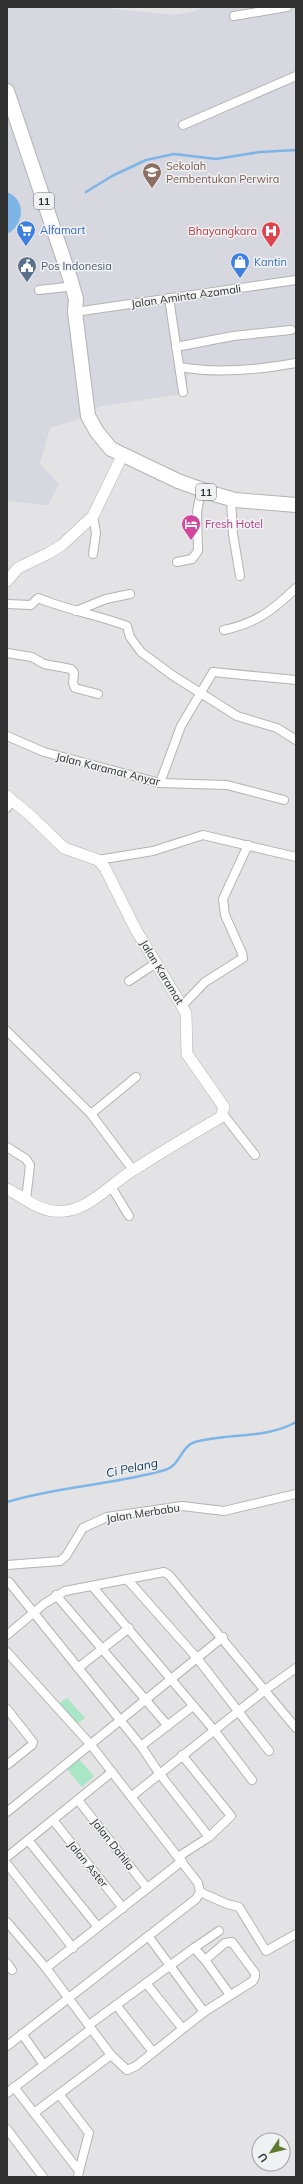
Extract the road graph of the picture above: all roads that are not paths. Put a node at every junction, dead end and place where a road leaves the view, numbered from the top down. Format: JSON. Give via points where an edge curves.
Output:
{"nodes":[{"id":1,"x":287,"y":7,"type":"edge"},
{"id":2,"x":234,"y":16,"type":"dead end"},
{"id":3,"x":296,"y":76,"type":"edge"},
{"id":4,"x":7,"y":91,"type":"edge"},
{"id":5,"x":7,"y":120,"type":"edge"},
{"id":6,"x":183,"y":125,"type":"dead end"},
{"id":7,"x":296,"y":280,"type":"edge"},
{"id":8,"x":66,"y":287,"type":"junction"},
{"id":9,"x":39,"y":290,"type":"dead end"},
{"id":10,"x":169,"y":298,"type":"junction"},
{"id":11,"x":76,"y":312,"type":"junction"},
{"id":12,"x":291,"y":330,"type":"dead end"},
{"id":13,"x":176,"y":347,"type":"junction"},
{"id":14,"x":296,"y":363,"type":"edge"},
{"id":15,"x":180,"y":367,"type":"junction"},
{"id":16,"x":183,"y":392,"type":"dead end"},
{"id":17,"x":122,"y":456,"type":"junction"},
{"id":18,"x":201,"y":490,"type":"junction"},
{"id":19,"x":231,"y":499,"type":"junction"},
{"id":20,"x":296,"y":505,"type":"edge"},
{"id":21,"x":93,"y":516,"type":"junction"},
{"id":22,"x":93,"y":554,"type":"dead end"},
{"id":23,"x":178,"y":562,"type":"dead end"},
{"id":24,"x":240,"y":576,"type":"dead end"},
{"id":25,"x":7,"y":581,"type":"edge"},
{"id":26,"x":296,"y":588,"type":"edge"},
{"id":27,"x":130,"y":594,"type":"dead end"},
{"id":28,"x":7,"y":604,"type":"edge"},
{"id":29,"x":75,"y":611,"type":"junction"},
{"id":30,"x":224,"y":630,"type":"dead end"},
{"id":31,"x":7,"y":653,"type":"edge"},
{"id":32,"x":296,"y":680,"type":"edge"},
{"id":33,"x":201,"y":693,"type":"junction"},
{"id":34,"x":98,"y":694,"type":"dead end"},
{"id":35,"x":7,"y":736,"type":"edge"},
{"id":36,"x":296,"y":740,"type":"edge"},
{"id":37,"x":160,"y":783,"type":"junction"},
{"id":38,"x":284,"y":800,"type":"dead end"},
{"id":39,"x":9,"y":802,"type":"edge"},
{"id":40,"x":248,"y":846,"type":"junction"},
{"id":41,"x":296,"y":857,"type":"edge"},
{"id":42,"x":98,"y":860,"type":"junction"},
{"id":43,"x":156,"y":963,"type":"junction"},
{"id":44,"x":129,"y":981,"type":"dead end"},
{"id":45,"x":182,"y":1006,"type":"junction"},
{"id":46,"x":7,"y":1031,"type":"edge"},
{"id":47,"x":136,"y":1077,"type":"dead end"},
{"id":48,"x":91,"y":1114,"type":"junction"},
{"id":49,"x":223,"y":1114,"type":"junction"},
{"id":50,"x":7,"y":1147,"type":"edge"},
{"id":51,"x":255,"y":1155,"type":"dead end"},
{"id":52,"x":133,"y":1170,"type":"junction"},
{"id":53,"x":112,"y":1188,"type":"junction"},
{"id":54,"x":7,"y":1189,"type":"edge"},
{"id":55,"x":26,"y":1200,"type":"junction"},
{"id":56,"x":128,"y":1216,"type":"dead end"},
{"id":57,"x":296,"y":1494,"type":"edge"},
{"id":58,"x":7,"y":1565,"type":"edge"},
{"id":59,"x":127,"y":1579,"type":"junction"},
{"id":60,"x":9,"y":1582,"type":"dead end"},
{"id":61,"x":92,"y":1586,"type":"junction"},
{"id":62,"x":56,"y":1595,"type":"junction"},
{"id":63,"x":33,"y":1613,"type":"junction"},
{"id":64,"x":129,"y":1628,"type":"junction"},
{"id":65,"x":7,"y":1635,"type":"edge"},
{"id":66,"x":223,"y":1637,"type":"junction"},
{"id":67,"x":103,"y":1649,"type":"junction"},
{"id":68,"x":7,"y":1652,"type":"edge"},
{"id":69,"x":197,"y":1658,"type":"junction"},
{"id":70,"x":78,"y":1668,"type":"junction"},
{"id":71,"x":296,"y":1669,"type":"edge"},
{"id":72,"x":170,"y":1680,"type":"junction"},
{"id":73,"x":265,"y":1690,"type":"junction"},
{"id":74,"x":146,"y":1699,"type":"junction"},
{"id":75,"x":193,"y":1706,"type":"junction"},
{"id":76,"x":7,"y":1709,"type":"edge"},
{"id":77,"x":237,"y":1712,"type":"junction"},
{"id":78,"x":121,"y":1720,"type":"junction"},
{"id":79,"x":168,"y":1726,"type":"junction"},
{"id":80,"x":296,"y":1728,"type":"edge"},
{"id":81,"x":214,"y":1730,"type":"junction"},
{"id":82,"x":91,"y":1745,"type":"junction"},
{"id":83,"x":141,"y":1746,"type":"junction"},
{"id":84,"x":269,"y":1751,"type":"dead end"},
{"id":85,"x":182,"y":1755,"type":"junction"},
{"id":86,"x":7,"y":1765,"type":"edge"},
{"id":87,"x":112,"y":1772,"type":"junction"},
{"id":88,"x":159,"y":1773,"type":"junction"},
{"id":89,"x":252,"y":1780,"type":"dead end"},
{"id":90,"x":132,"y":1796,"type":"junction"},
{"id":91,"x":78,"y":1800,"type":"junction"},
{"id":92,"x":7,"y":1812,"type":"edge"},
{"id":93,"x":53,"y":1820,"type":"junction"},
{"id":94,"x":209,"y":1837,"type":"junction"},
{"id":95,"x":28,"y":1840,"type":"junction"},
{"id":96,"x":7,"y":1858,"type":"edge"},
{"id":97,"x":180,"y":1860,"type":"junction"},
{"id":98,"x":7,"y":1864,"type":"edge"},
{"id":99,"x":147,"y":1888,"type":"junction"},
{"id":100,"x":200,"y":1892,"type":"junction"},
{"id":101,"x":123,"y":1908,"type":"junction"},
{"id":102,"x":7,"y":1922,"type":"edge"},
{"id":103,"x":98,"y":1927,"type":"junction"},
{"id":104,"x":219,"y":1931,"type":"dead end"},
{"id":105,"x":296,"y":1934,"type":"edge"},
{"id":106,"x":149,"y":1937,"type":"junction"},
{"id":107,"x":72,"y":1948,"type":"junction"},
{"id":108,"x":194,"y":1948,"type":"junction"},
{"id":109,"x":205,"y":1960,"type":"junction"},
{"id":110,"x":171,"y":1964,"type":"junction"},
{"id":111,"x":46,"y":1968,"type":"junction"},
{"id":112,"x":146,"y":1983,"type":"junction"},
{"id":113,"x":230,"y":1995,"type":"junction"},
{"id":114,"x":68,"y":1999,"type":"junction"},
{"id":115,"x":116,"y":2005,"type":"junction"},
{"id":116,"x":204,"y":2012,"type":"junction"},
{"id":117,"x":90,"y":2027,"type":"junction"},
{"id":118,"x":182,"y":2028,"type":"junction"},
{"id":119,"x":22,"y":2034,"type":"junction"},
{"id":120,"x":7,"y":2046,"type":"edge"},
{"id":121,"x":153,"y":2052,"type":"junction"},
{"id":122,"x":112,"y":2055,"type":"junction"},
{"id":123,"x":44,"y":2065,"type":"junction"},
{"id":124,"x":10,"y":2090,"type":"edge"},
{"id":125,"x":59,"y":2094,"type":"junction"},
{"id":126,"x":34,"y":2113,"type":"junction"},
{"id":127,"x":7,"y":2128,"type":"edge"},
{"id":128,"x":79,"y":2174,"type":"edge"},
{"id":129,"x":43,"y":2177,"type":"edge"}],
"edges":[{"from":1,"to":2,"type":"street"},
{"from":3,"to":6,"type":"street"},
{"from":4,"to":11,"type":"highway","number":"11","via":[[32,169],[63,252],[76,299]]},
{"from":5,"to":8,"type":"highway","number":"11"},
{"from":7,"to":10,"type":"street","name":"Jalan Aminta Azamali"},
{"from":8,"to":9,"type":"street"},
{"from":8,"to":11,"type":"highway","number":"11"},
{"from":10,"to":11,"type":"street","name":"Jalan Aminta Azamali"},
{"from":10,"to":13,"type":"street"},
{"from":11,"to":17,"type":"highway","number":"11","via":[[88,416],[103,440]]},
{"from":12,"to":13,"type":"street","via":[[233,336]]},
{"from":13,"to":15,"type":"street"},
{"from":14,"to":15,"type":"street","via":[[250,370]]},
{"from":15,"to":16,"type":"street"},
{"from":17,"to":18,"type":"highway","number":"11"},
{"from":17,"to":21,"type":"street"},
{"from":18,"to":19,"type":"highway","number":"11"},
{"from":18,"to":23,"type":"street","via":[[197,512],[198,551],[192,559]]},
{"from":19,"to":20,"type":"highway","number":"11"},
{"from":19,"to":24,"type":"street","via":[[233,534]]},
{"from":21,"to":22,"type":"street","via":[[96,533]]},
{"from":21,"to":25,"type":"street","via":[[62,545],[18,568]]},
{"from":26,"to":30,"type":"street","via":[[257,620]]},
{"from":27,"to":29,"type":"street","via":[[106,598]]},
{"from":28,"to":29,"type":"street","via":[[31,605],[38,598]]},
{"from":29,"to":33,"type":"street","via":[[127,626],[130,637],[141,652]]},
{"from":31,"to":34,"type":"street","via":[[32,657],[44,664],[71,669],[74,673],[75,688]]},
{"from":32,"to":33,"type":"street","via":[[217,671],[209,676]]},
{"from":33,"to":36,"type":"street","via":[[237,716],[277,728]]},
{"from":33,"to":37,"type":"street","via":[[181,726]]},
{"from":35,"to":37,"type":"street","name":"Jalan Karamat Anyar","via":[[44,752]]},
{"from":37,"to":38,"type":"street","name":"Jalan Karamat Anyar","via":[[226,785]]},
{"from":39,"to":42,"type":"street","via":[[64,848]]},
{"from":40,"to":41,"type":"street"},
{"from":40,"to":42,"type":"street","via":[[203,835],[153,850]]},
{"from":40,"to":45,"type":"street","via":[[223,899],[225,915],[243,958],[204,982]]},
{"from":42,"to":43,"type":"street","name":"Jalan Karamat","via":[[108,872],[136,930]]},
{"from":43,"to":44,"type":"street"},
{"from":43,"to":45,"type":"street","name":"Jalan Karamat"},
{"from":45,"to":49,"type":"street","name":"Jalan Karamat","via":[[186,1013],[187,1054],[222,1104]]},
{"from":46,"to":48,"type":"street"},
{"from":47,"to":48,"type":"street"},
{"from":48,"to":52,"type":"street"},
{"from":49,"to":51,"type":"street"},
{"from":49,"to":52,"type":"street"},
{"from":50,"to":55,"type":"street","via":[[26,1159],[30,1165]]},
{"from":52,"to":53,"type":"street"},
{"from":53,"to":55,"type":"street","via":[[76,1209],[69,1210],[44,1209]]},
{"from":53,"to":56,"type":"street"},
{"from":54,"to":55,"type":"street"},
{"from":57,"to":58,"type":"street","name":"Jalan Merbabu","via":[[224,1511],[182,1506],[107,1517],[83,1528],[66,1556],[60,1561]]},
{"from":59,"to":61,"type":"street"},
{"from":59,"to":66,"type":"street","via":[[167,1573]]},
{"from":59,"to":69,"type":"street"},
{"from":60,"to":63,"type":"street"},
{"from":61,"to":62,"type":"street"},
{"from":61,"to":64,"type":"street"},
{"from":62,"to":63,"type":"street"},
{"from":62,"to":67,"type":"street"},
{"from":63,"to":65,"type":"street"},
{"from":63,"to":70,"type":"street"},
{"from":64,"to":67,"type":"street"},
{"from":64,"to":72,"type":"street"},
{"from":66,"to":69,"type":"street"},
{"from":66,"to":73,"type":"street"},
{"from":67,"to":70,"type":"street"},
{"from":67,"to":74,"type":"street"},
{"from":68,"to":82,"type":"street"},
{"from":69,"to":72,"type":"street"},
{"from":69,"to":77,"type":"street"},
{"from":70,"to":78,"type":"street"},
{"from":71,"to":73,"type":"street"},
{"from":72,"to":74,"type":"street"},
{"from":72,"to":75,"type":"street"},
{"from":73,"to":77,"type":"street"},
{"from":73,"to":80,"type":"street"},
{"from":74,"to":78,"type":"street"},
{"from":74,"to":79,"type":"street"},
{"from":75,"to":79,"type":"street"},
{"from":75,"to":81,"type":"street"},
{"from":76,"to":86,"type":"street","via":[[33,1742]]},
{"from":77,"to":81,"type":"street"},
{"from":77,"to":84,"type":"street"},
{"from":78,"to":82,"type":"street"},
{"from":78,"to":83,"type":"street"},
{"from":79,"to":83,"type":"street"},
{"from":81,"to":85,"type":"street"},
{"from":81,"to":89,"type":"street"},
{"from":82,"to":87,"type":"street"},
{"from":82,"to":92,"type":"street"},
{"from":83,"to":88,"type":"street"},
{"from":85,"to":88,"type":"street"},
{"from":85,"to":94,"type":"street","via":[[231,1814],[230,1819]]},
{"from":87,"to":90,"type":"street"},
{"from":87,"to":91,"type":"street"},
{"from":88,"to":90,"type":"street"},
{"from":88,"to":94,"type":"street"},
{"from":90,"to":97,"type":"street"},
{"from":91,"to":93,"type":"street"},
{"from":91,"to":99,"type":"street","name":"Jalan Dahlia"},
{"from":93,"to":95,"type":"street"},
{"from":93,"to":101,"type":"street","name":"Jalan Aster"},
{"from":94,"to":97,"type":"street"},
{"from":95,"to":96,"type":"street"},
{"from":95,"to":103,"type":"street"},
{"from":97,"to":99,"type":"street"},
{"from":97,"to":100,"type":"street","via":[[198,1883]]},
{"from":98,"to":107,"type":"street"},
{"from":99,"to":101,"type":"street"},
{"from":100,"to":105,"type":"street","via":[[239,1907],[266,1950]]},
{"from":100,"to":106,"type":"street","via":[[196,1899]]},
{"from":101,"to":103,"type":"street"},
{"from":102,"to":111,"type":"street"},
{"from":103,"to":107,"type":"street"},
{"from":104,"to":108,"type":"street"},
{"from":106,"to":110,"type":"street"},
{"from":106,"to":114,"type":"street"},
{"from":107,"to":111,"type":"street"},
{"from":108,"to":109,"type":"street"},
{"from":108,"to":110,"type":"street"},
{"from":109,"to":113,"type":"street"},
{"from":109,"to":113,"type":"street","via":[[225,1942],[230,1941],[246,1959],[255,1977]]},
{"from":110,"to":112,"type":"street"},
{"from":110,"to":116,"type":"street"},
{"from":111,"to":114,"type":"street"},
{"from":112,"to":115,"type":"street"},
{"from":112,"to":118,"type":"street"},
{"from":113,"to":116,"type":"street"},
{"from":114,"to":117,"type":"street"},
{"from":114,"to":119,"type":"street"},
{"from":115,"to":117,"type":"street"},
{"from":115,"to":121,"type":"street"},
{"from":116,"to":118,"type":"street"},
{"from":117,"to":122,"type":"street"},
{"from":117,"to":123,"type":"street"},
{"from":118,"to":121,"type":"street"},
{"from":119,"to":120,"type":"street"},
{"from":119,"to":123,"type":"street"},
{"from":121,"to":122,"type":"street","via":[[127,2070]]},
{"from":122,"to":125,"type":"street"},
{"from":123,"to":124,"type":"street"},
{"from":124,"to":126,"type":"street"},
{"from":125,"to":126,"type":"street"},
{"from":125,"to":128,"type":"street","via":[[89,2133]]},
{"from":126,"to":128,"type":"street"},
{"from":127,"to":129,"type":"street"}]}
